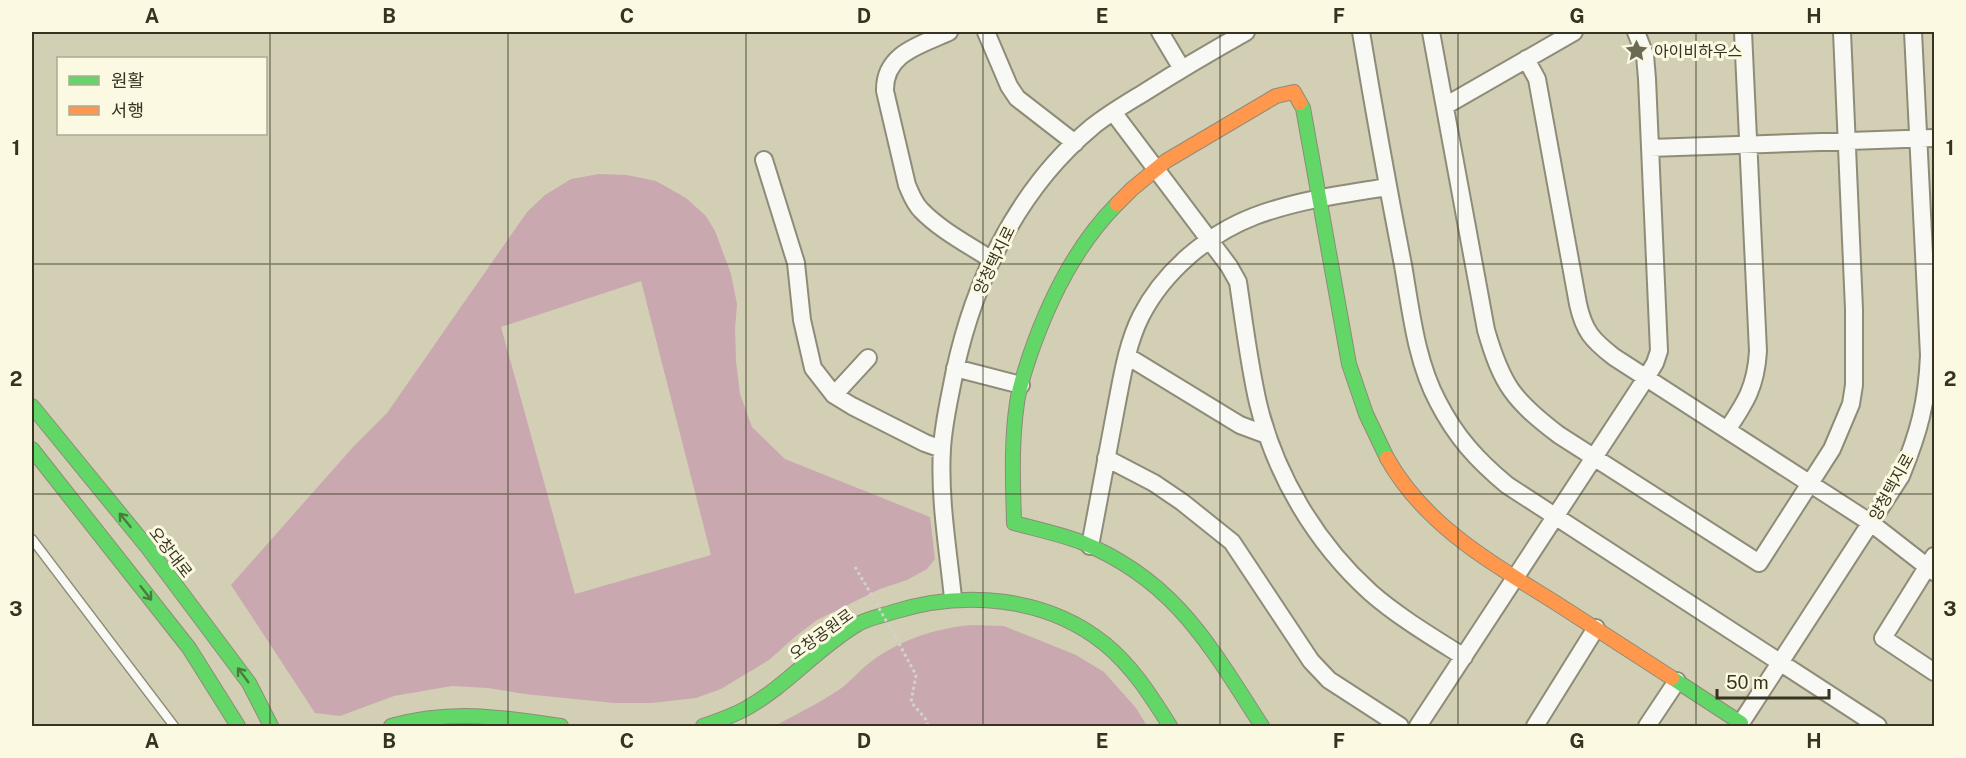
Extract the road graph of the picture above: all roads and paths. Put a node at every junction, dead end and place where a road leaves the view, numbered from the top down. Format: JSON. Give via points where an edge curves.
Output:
{"nodes":[{"id":1,"x":949,"y":32,"type":"edge"},
{"id":2,"x":986,"y":32,"type":"edge"},
{"id":3,"x":1161,"y":32,"type":"edge"},
{"id":4,"x":1246,"y":32,"type":"edge"},
{"id":5,"x":1361,"y":32,"type":"edge"},
{"id":6,"x":1431,"y":32,"type":"edge"},
{"id":7,"x":1574,"y":32,"type":"edge"},
{"id":8,"x":1636,"y":32,"type":"edge"},
{"id":9,"x":1743,"y":32,"type":"edge"},
{"id":10,"x":1842,"y":32,"type":"edge"},
{"id":11,"x":1913,"y":32,"type":"edge"},
{"id":12,"x":1526,"y":59,"type":"junction"},
{"id":13,"x":1182,"y":69,"type":"junction"},
{"id":14,"x":1444,"y":106,"type":"junction"},
{"id":15,"x":1113,"y":111,"type":"junction"},
{"id":16,"x":1926,"y":138,"type":"edge"},
{"id":17,"x":1846,"y":141,"type":"junction"},
{"id":18,"x":1075,"y":143,"type":"junction"},
{"id":19,"x":1748,"y":145,"type":"junction"},
{"id":20,"x":1650,"y":148,"type":"junction"},
{"id":21,"x":764,"y":160,"type":"dead end"},
{"id":22,"x":1155,"y":169,"type":"junction"},
{"id":23,"x":1388,"y":187,"type":"junction"},
{"id":24,"x":1319,"y":199,"type":"junction"},
{"id":25,"x":1209,"y":241,"type":"junction"},
{"id":26,"x":992,"y":260,"type":"junction"},
{"id":27,"x":1127,"y":356,"type":"junction"},
{"id":28,"x":868,"y":358,"type":"dead end"},
{"id":29,"x":955,"y":368,"type":"junction"},
{"id":30,"x":1646,"y":378,"type":"junction"},
{"id":31,"x":1021,"y":385,"type":"junction"},
{"id":32,"x":834,"y":395,"type":"junction"},
{"id":33,"x":32,"y":406,"type":"edge"},
{"id":34,"x":1727,"y":430,"type":"junction"},
{"id":35,"x":1267,"y":435,"type":"junction"},
{"id":36,"x":32,"y":449,"type":"edge"},
{"id":37,"x":942,"y":449,"type":"junction"},
{"id":38,"x":1594,"y":457,"type":"junction"},
{"id":39,"x":1106,"y":458,"type":"junction"},
{"id":40,"x":1811,"y":484,"type":"junction"},
{"id":41,"x":1556,"y":517,"type":"junction"},
{"id":42,"x":1871,"y":523,"type":"junction"},
{"id":43,"x":32,"y":539,"type":"edge"},
{"id":44,"x":1090,"y":546,"type":"junction"},
{"id":45,"x":1932,"y":566,"type":"edge"},
{"id":46,"x":855,"y":567,"type":"dead end"},
{"id":47,"x":1516,"y":578,"type":"junction"},
{"id":48,"x":953,"y":598,"type":"junction"},
{"id":49,"x":1596,"y":628,"type":"junction"},
{"id":50,"x":1464,"y":657,"type":"junction"},
{"id":51,"x":1781,"y":663,"type":"junction"},
{"id":52,"x":1935,"y":672,"type":"edge"},
{"id":53,"x":1677,"y":681,"type":"junction"},
{"id":54,"x":1740,"y":725,"type":"edge"},
{"id":55,"x":174,"y":726,"type":"edge"},
{"id":56,"x":238,"y":726,"type":"edge"},
{"id":57,"x":272,"y":726,"type":"edge"},
{"id":58,"x":391,"y":726,"type":"edge"},
{"id":59,"x":561,"y":726,"type":"edge"},
{"id":60,"x":703,"y":726,"type":"edge"},
{"id":61,"x":928,"y":726,"type":"edge"},
{"id":62,"x":1170,"y":726,"type":"edge"},
{"id":63,"x":1262,"y":726,"type":"edge"},
{"id":64,"x":1400,"y":726,"type":"edge"},
{"id":65,"x":1418,"y":726,"type":"edge"},
{"id":66,"x":1535,"y":726,"type":"edge"},
{"id":67,"x":1647,"y":726,"type":"edge"},
{"id":68,"x":1878,"y":726,"type":"edge"}],
"edges":[{"from":1,"to":26,"type":"street","via":[[895,59],[888,69],[885,91],[912,198],[932,219]]},
{"from":2,"to":18,"type":"street","via":[[1017,98]]},
{"from":3,"to":13,"type":"street"},
{"from":4,"to":13,"type":"street","name":"양청택지로"},
{"from":5,"to":23,"type":"street"},
{"from":6,"to":14,"type":"street"},
{"from":7,"to":12,"type":"street"},
{"from":8,"to":20,"type":"street","via":[[1645,55]]},
{"from":9,"to":19,"type":"street"},
{"from":10,"to":17,"type":"street"},
{"from":11,"to":16,"type":"street","name":"양청택지로"},
{"from":12,"to":14,"type":"street"},
{"from":12,"to":30,"type":"street","via":[[1537,79],[1584,324],[1596,342]]},
{"from":13,"to":15,"type":"street","name":"양청택지로"},
{"from":14,"to":38,"type":"street","via":[[1485,330],[1495,362],[1517,399],[1532,414]]},
{"from":15,"to":18,"type":"street","name":"양청택지로"},
{"from":15,"to":22,"type":"street"},
{"from":16,"to":17,"type":"street"},
{"from":16,"to":42,"type":"street","name":"양청택지로","via":[[1929,355],[1924,412],[1901,476]]},
{"from":17,"to":19,"type":"street"},
{"from":17,"to":40,"type":"street","via":[[1854,385],[1844,426]]},
{"from":18,"to":26,"type":"street","name":"양청택지로","via":[[1029,196]]},
{"from":19,"to":20,"type":"street"},
{"from":19,"to":34,"type":"street","via":[[1757,371],[1747,400]]},
{"from":20,"to":30,"type":"street","via":[[1659,351]]},
{"from":21,"to":32,"type":"street","via":[[796,263],[802,320],[813,368]]},
{"from":22,"to":24,"type":"street","via":[[1276,96],[1294,92],[1303,108]]},
{"from":22,"to":25,"type":"street"},
{"from":22,"to":31,"type":"street","via":[[1110,209],[1074,256],[1046,309]]},
{"from":23,"to":24,"type":"street"},
{"from":23,"to":41,"type":"street","via":[[1417,343],[1436,400],[1452,429],[1486,468]]},
{"from":24,"to":25,"type":"street","via":[[1253,217]]},
{"from":24,"to":47,"type":"street","via":[[1349,364],[1374,434],[1409,492],[1431,516],[1454,537]]},
{"from":25,"to":27,"type":"street","via":[[1158,288],[1141,315]]},
{"from":25,"to":35,"type":"street","via":[[1238,282]]},
{"from":26,"to":29,"type":"street","name":"양청택지로","via":[[963,333]]},
{"from":27,"to":35,"type":"street","via":[[1240,425]]},
{"from":27,"to":39,"type":"street"},
{"from":28,"to":32,"type":"street"},
{"from":29,"to":31,"type":"street"},
{"from":29,"to":37,"type":"street","name":"양청택지로"},
{"from":30,"to":34,"type":"street"},
{"from":30,"to":38,"type":"street"},
{"from":31,"to":44,"type":"street","via":[[1014,439],[1014,524]]},
{"from":32,"to":37,"type":"street"},
{"from":57,"to":33,"type":"street","name":"오창대로","one_way":true,"via":[[249,683]]},
{"from":34,"to":40,"type":"street"},
{"from":35,"to":50,"type":"street","via":[[1282,474],[1326,545],[1371,593]]},
{"from":36,"to":56,"type":"street","one_way":true,"via":[[189,648]]},
{"from":37,"to":48,"type":"street","name":"양청택지로","via":[[942,499]]},
{"from":38,"to":40,"type":"street","via":[[1759,563]]},
{"from":38,"to":41,"type":"street"},
{"from":39,"to":44,"type":"street"},
{"from":39,"to":64,"type":"street","via":[[1154,483],[1232,542],[1311,661],[1329,680]]},
{"from":40,"to":42,"type":"street"},
{"from":41,"to":47,"type":"street"},
{"from":41,"to":51,"type":"street"},
{"from":42,"to":45,"type":"street"},
{"from":42,"to":51,"type":"street","name":"양청택지로"},
{"from":43,"to":55,"type":"lane"},
{"from":44,"to":63,"type":"street","via":[[1151,584],[1194,625]]},
{"from":45,"to":52,"type":"street","via":[[1883,638]]},
{"from":46,"to":61,"type":"path","bridge":true,"via":[[916,675],[911,702]]},
{"from":47,"to":49,"type":"street"},
{"from":47,"to":50,"type":"street"},
{"from":48,"to":60,"type":"street","name":"오창공원로","via":[[895,610],[859,624],[747,708]]},
{"from":48,"to":62,"type":"street","name":"오창공원로","via":[[998,598],[1076,625],[1129,666]]},
{"from":49,"to":53,"type":"street"},
{"from":49,"to":66,"type":"street"},
{"from":50,"to":65,"type":"street"},
{"from":51,"to":54,"type":"street","name":"양청택지로"},
{"from":51,"to":68,"type":"street"},
{"from":53,"to":54,"type":"street"},
{"from":53,"to":67,"type":"street"},
{"from":58,"to":59,"type":"street","via":[[448,714],[477,714]]}]}
